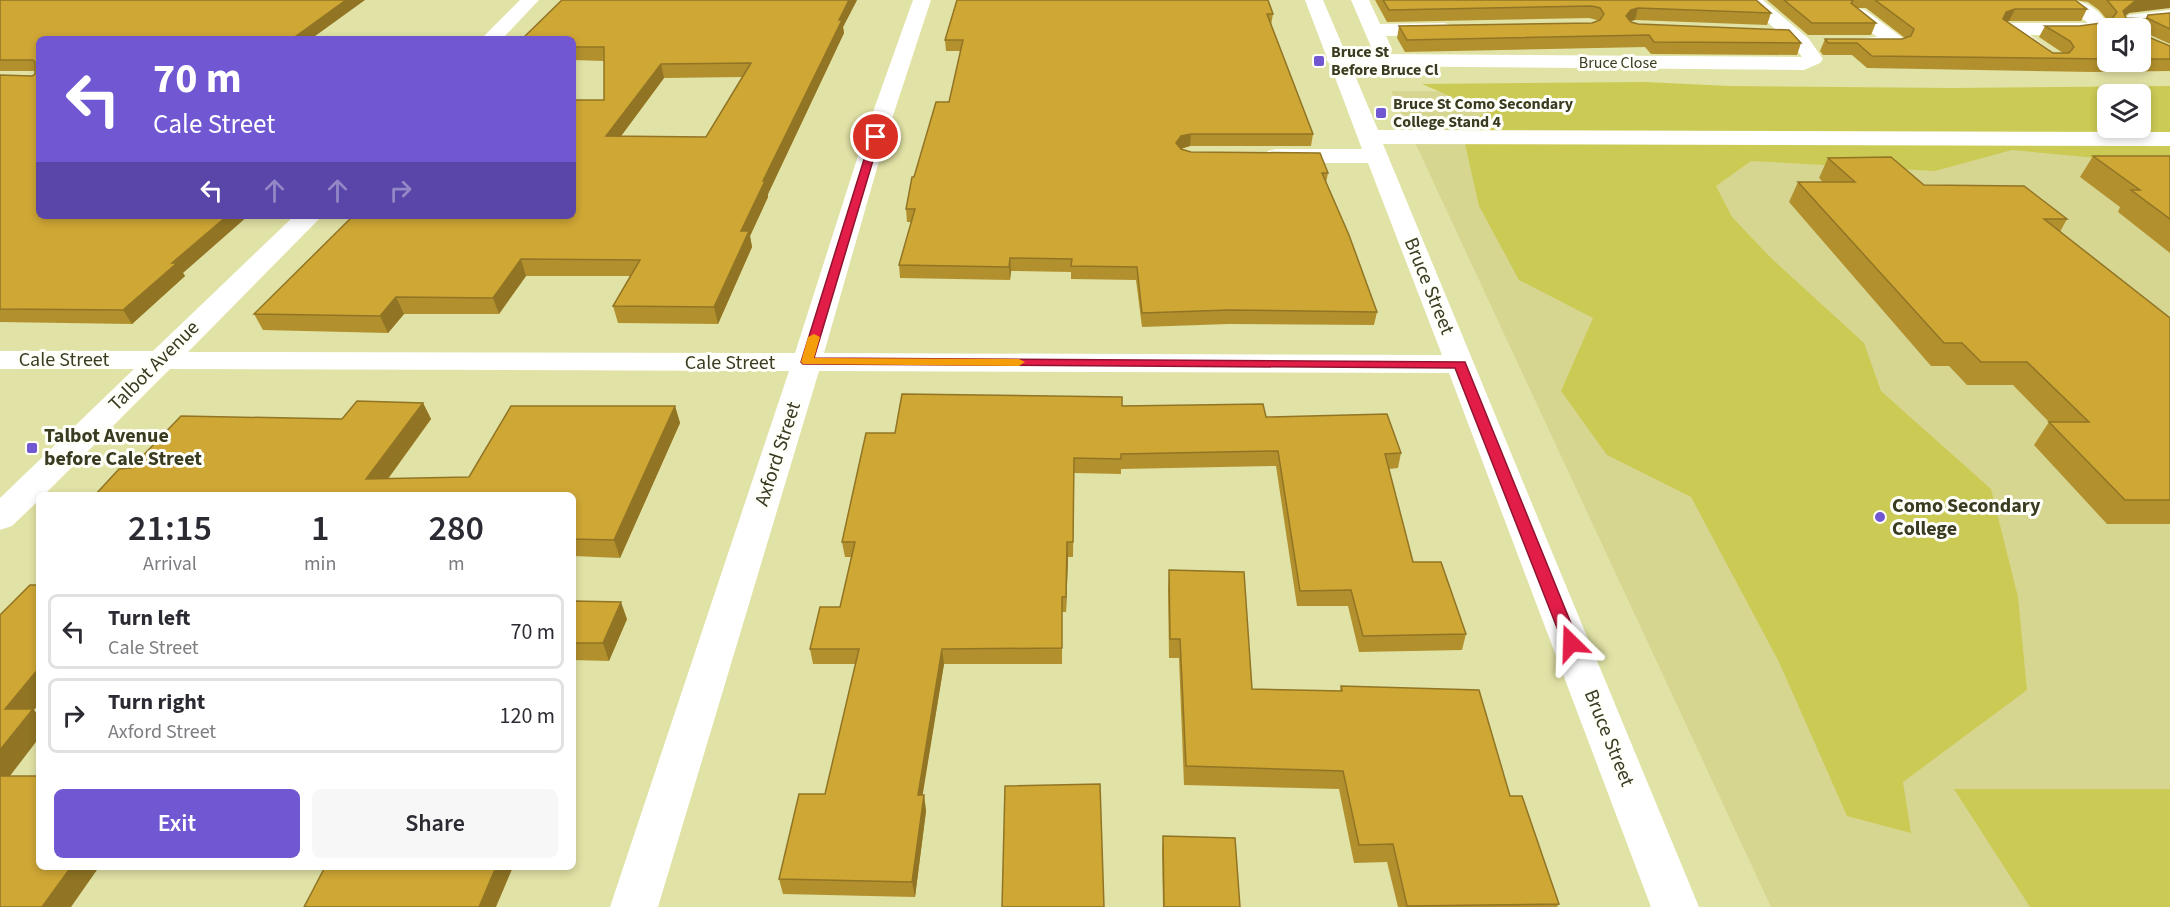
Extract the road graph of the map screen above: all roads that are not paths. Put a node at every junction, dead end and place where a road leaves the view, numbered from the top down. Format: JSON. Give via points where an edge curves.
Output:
{"nodes":[{"id":1,"x":530,"y":0,"type":"edge"},
{"id":2,"x":922,"y":0,"type":"edge"},
{"id":3,"x":1314,"y":0,"type":"edge"},
{"id":4,"x":1360,"y":0,"type":"edge"},
{"id":5,"x":1752,"y":0,"type":"edge"},
{"id":6,"x":2066,"y":0,"type":"edge"},
{"id":7,"x":2143,"y":0,"type":"edge"},
{"id":8,"x":1858,"y":14,"type":"edge"},
{"id":9,"x":2170,"y":15,"type":"edge"},
{"id":10,"x":2144,"y":18,"type":"edge"},
{"id":11,"x":1458,"y":28,"type":"edge"},
{"id":12,"x":1374,"y":30,"type":"junction"},
{"id":13,"x":1758,"y":33,"type":"edge"},
{"id":14,"x":494,"y":36,"type":"edge"},
{"id":15,"x":1797,"y":38,"type":"junction"},
{"id":16,"x":2055,"y":59,"type":"edge"},
{"id":17,"x":1336,"y":60,"type":"junction"},
{"id":18,"x":1388,"y":61,"type":"junction"},
{"id":19,"x":1654,"y":138,"type":"junction"},
{"id":20,"x":2170,"y":139,"type":"edge"},
{"id":21,"x":1372,"y":147,"type":"junction"},
{"id":22,"x":1260,"y":156,"type":"edge"},
{"id":23,"x":1671,"y":159,"type":"dead end"},
{"id":24,"x":306,"y":219,"type":"edge"},
{"id":25,"x":0,"y":360,"type":"edge"},
{"id":26,"x":159,"y":360,"type":"junction"},
{"id":27,"x":807,"y":362,"type":"junction"},
{"id":28,"x":1460,"y":364,"type":"junction"},
{"id":29,"x":0,"y":518,"type":"edge"},
{"id":30,"x":634,"y":907,"type":"edge"},
{"id":31,"x":1676,"y":907,"type":"edge"}],
"edges":[{"from":1,"to":14,"type":"street"},
{"from":2,"to":27,"type":"street","name":"Axford Street"},
{"from":3,"to":17,"type":"street","name":"Bruce Street"},
{"from":4,"to":12,"type":"street"},
{"from":5,"to":15,"type":"street"},
{"from":6,"to":16,"type":"street","via":[[2093,16],[2099,25],[2088,29],[2009,29]]},
{"from":7,"to":9,"type":"street"},
{"from":8,"to":15,"type":"street","via":[[1897,44]]},
{"from":9,"to":10,"type":"street"},
{"from":11,"to":12,"type":"street"},
{"from":12,"to":18,"type":"street"},
{"from":13,"to":15,"type":"street"},
{"from":15,"to":18,"type":"street","name":"Bruce Close","via":[[1813,60],[1804,64]]},
{"from":17,"to":18,"type":"street","name":"Bruce Close"},
{"from":17,"to":21,"type":"street","name":"Bruce Street"},
{"from":19,"to":20,"type":"street"},
{"from":19,"to":21,"type":"street"},
{"from":19,"to":23,"type":"street"},
{"from":21,"to":22,"type":"street"},
{"from":21,"to":28,"type":"street","name":"Bruce Street"},
{"from":24,"to":26,"type":"street","name":"Talbot Avenue"},
{"from":25,"to":26,"type":"street","name":"Cale Street"},
{"from":26,"to":27,"type":"street","name":"Cale Street"},
{"from":26,"to":29,"type":"street","name":"Talbot Avenue"},
{"from":27,"to":28,"type":"street","name":"Cale Street"},
{"from":27,"to":30,"type":"street","name":"Axford Street"},
{"from":28,"to":31,"type":"street","name":"Bruce Street"}]}
